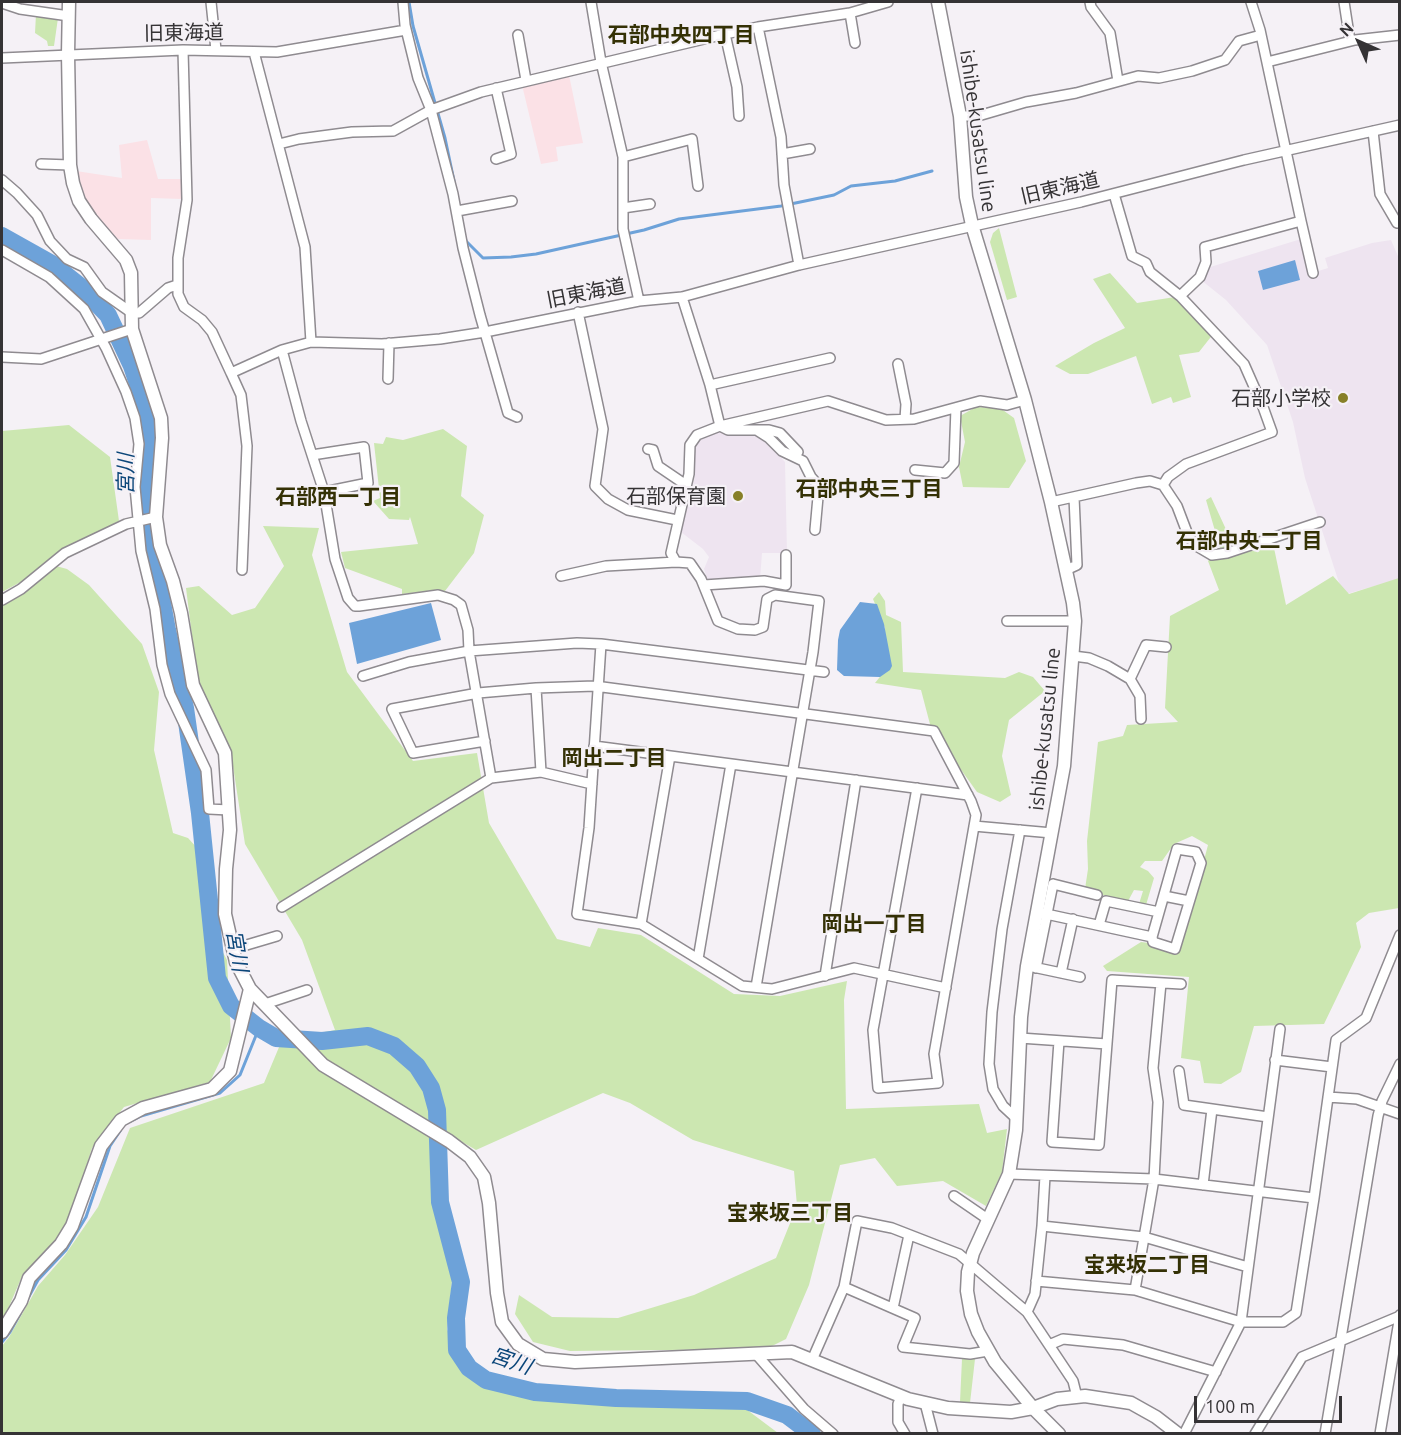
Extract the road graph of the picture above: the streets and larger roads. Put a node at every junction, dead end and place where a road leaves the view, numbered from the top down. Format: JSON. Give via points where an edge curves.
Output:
{"nodes":[{"id":1,"x":69,"y":2,"type":"edge"},
{"id":2,"x":211,"y":2,"type":"edge"},
{"id":3,"x":403,"y":2,"type":"edge"},
{"id":4,"x":591,"y":2,"type":"edge"},
{"id":5,"x":888,"y":2,"type":"edge"},
{"id":6,"x":938,"y":2,"type":"edge"},
{"id":7,"x":1090,"y":2,"type":"edge"},
{"id":8,"x":1251,"y":2,"type":"edge"},
{"id":9,"x":1344,"y":2,"type":"edge"},
{"id":10,"x":2,"y":3,"type":"edge"},
{"id":11,"x":850,"y":13,"type":"junction"},
{"id":12,"x":69,"y":16,"type":"junction"},
{"id":13,"x":758,"y":27,"type":"junction"},
{"id":14,"x":406,"y":30,"type":"junction"},
{"id":15,"x":725,"y":34,"type":"junction"},
{"id":16,"x":518,"y":35,"type":"dead end"},
{"id":17,"x":1261,"y":35,"type":"junction"},
{"id":18,"x":1400,"y":35,"type":"edge"},
{"id":19,"x":1350,"y":41,"type":"junction"},
{"id":20,"x":855,"y":43,"type":"dead end"},
{"id":21,"x":183,"y":50,"type":"junction"},
{"id":22,"x":216,"y":50,"type":"junction"},
{"id":23,"x":254,"y":52,"type":"junction"},
{"id":24,"x":68,"y":54,"type":"junction"},
{"id":25,"x":2,"y":58,"type":"edge"},
{"id":26,"x":602,"y":62,"type":"junction"},
{"id":27,"x":1267,"y":62,"type":"junction"},
{"id":28,"x":526,"y":80,"type":"junction"},
{"id":29,"x":1118,"y":81,"type":"junction"},
{"id":30,"x":496,"y":88,"type":"junction"},
{"id":31,"x":431,"y":110,"type":"junction"},
{"id":32,"x":739,"y":116,"type":"dead end"},
{"id":33,"x":960,"y":116,"type":"junction"},
{"id":34,"x":1400,"y":125,"type":"edge"},
{"id":35,"x":1373,"y":131,"type":"junction"},
{"id":36,"x":279,"y":144,"type":"junction"},
{"id":37,"x":810,"y":149,"type":"dead end"},
{"id":38,"x":1286,"y":150,"type":"junction"},
{"id":39,"x":782,"y":154,"type":"junction"},
{"id":40,"x":623,"y":157,"type":"junction"},
{"id":41,"x":496,"y":159,"type":"dead end"},
{"id":42,"x":41,"y":164,"type":"dead end"},
{"id":43,"x":70,"y":165,"type":"junction"},
{"id":44,"x":2,"y":180,"type":"edge"},
{"id":45,"x":698,"y":186,"type":"dead end"},
{"id":46,"x":1114,"y":194,"type":"junction"},
{"id":47,"x":512,"y":201,"type":"dead end"},
{"id":48,"x":650,"y":204,"type":"dead end"},
{"id":49,"x":623,"y":208,"type":"junction"},
{"id":50,"x":456,"y":211,"type":"junction"},
{"id":51,"x":1301,"y":221,"type":"junction"},
{"id":52,"x":1397,"y":223,"type":"dead end"},
{"id":53,"x":972,"y":225,"type":"junction"},
{"id":54,"x":2,"y":250,"type":"edge"},
{"id":55,"x":799,"y":265,"type":"junction"},
{"id":56,"x":1312,"y":273,"type":"dead end"},
{"id":57,"x":177,"y":285,"type":"junction"},
{"id":58,"x":1180,"y":296,"type":"junction"},
{"id":59,"x":682,"y":297,"type":"junction"},
{"id":60,"x":639,"y":301,"type":"junction"},
{"id":61,"x":578,"y":312,"type":"junction"},
{"id":62,"x":132,"y":313,"type":"junction"},
{"id":63,"x":127,"y":330,"type":"junction"},
{"id":64,"x":485,"y":332,"type":"junction"},
{"id":65,"x":102,"y":337,"type":"junction"},
{"id":66,"x":311,"y":342,"type":"junction"},
{"id":67,"x":389,"y":343,"type":"junction"},
{"id":68,"x":282,"y":350,"type":"junction"},
{"id":69,"x":2,"y":357,"type":"edge"},
{"id":70,"x":830,"y":358,"type":"dead end"},
{"id":71,"x":898,"y":364,"type":"dead end"},
{"id":72,"x":231,"y":373,"type":"junction"},
{"id":73,"x":388,"y":379,"type":"dead end"},
{"id":74,"x":710,"y":385,"type":"junction"},
{"id":75,"x":1025,"y":400,"type":"junction"},
{"id":76,"x":956,"y":408,"type":"junction"},
{"id":77,"x":516,"y":417,"type":"dead end"},
{"id":78,"x":905,"y":419,"type":"junction"},
{"id":79,"x":720,"y":426,"type":"junction"},
{"id":80,"x":758,"y":431,"type":"junction"},
{"id":81,"x":648,"y":449,"type":"dead end"},
{"id":82,"x":798,"y":452,"type":"dead end"},
{"id":83,"x":312,"y":455,"type":"junction"},
{"id":84,"x":915,"y":470,"type":"dead end"},
{"id":85,"x":686,"y":485,"type":"junction"},
{"id":86,"x":1163,"y":485,"type":"junction"},
{"id":87,"x":324,"y":492,"type":"junction"},
{"id":88,"x":1074,"y":496,"type":"junction"},
{"id":89,"x":1051,"y":502,"type":"junction"},
{"id":90,"x":156,"y":518,"type":"junction"},
{"id":91,"x":677,"y":520,"type":"junction"},
{"id":92,"x":138,"y":521,"type":"junction"},
{"id":93,"x":1320,"y":522,"type":"dead end"},
{"id":94,"x":815,"y":530,"type":"dead end"},
{"id":95,"x":786,"y":555,"type":"dead end"},
{"id":96,"x":676,"y":562,"type":"junction"},
{"id":97,"x":242,"y":570,"type":"dead end"},
{"id":98,"x":1066,"y":570,"type":"junction"},
{"id":99,"x":561,"y":576,"type":"dead end"},
{"id":100,"x":704,"y":585,"type":"junction"},
{"id":101,"x":2,"y":600,"type":"edge"},
{"id":102,"x":1007,"y":621,"type":"dead end"},
{"id":103,"x":1075,"y":621,"type":"junction"},
{"id":104,"x":601,"y":644,"type":"junction"},
{"id":105,"x":1166,"y":647,"type":"dead end"},
{"id":106,"x":469,"y":651,"type":"junction"},
{"id":107,"x":1073,"y":656,"type":"junction"},
{"id":108,"x":809,"y":670,"type":"junction"},
{"id":109,"x":824,"y":672,"type":"dead end"},
{"id":110,"x":363,"y":676,"type":"dead end"},
{"id":111,"x":1130,"y":679,"type":"junction"},
{"id":112,"x":598,"y":687,"type":"junction"},
{"id":113,"x":536,"y":688,"type":"junction"},
{"id":114,"x":476,"y":694,"type":"junction"},
{"id":115,"x":802,"y":713,"type":"junction"},
{"id":116,"x":1142,"y":719,"type":"dead end"},
{"id":117,"x":485,"y":741,"type":"junction"},
{"id":118,"x":594,"y":746,"type":"junction"},
{"id":119,"x":670,"y":756,"type":"junction"},
{"id":120,"x":731,"y":764,"type":"junction"},
{"id":121,"x":541,"y":772,"type":"junction"},
{"id":122,"x":792,"y":772,"type":"junction"},
{"id":123,"x":491,"y":778,"type":"junction"},
{"id":124,"x":856,"y":780,"type":"junction"},
{"id":125,"x":592,"y":784,"type":"junction"},
{"id":126,"x":917,"y":788,"type":"junction"},
{"id":127,"x":968,"y":795,"type":"junction"},
{"id":128,"x":227,"y":809,"type":"junction"},
{"id":129,"x":974,"y":826,"type":"junction"},
{"id":130,"x":1020,"y":830,"type":"junction"},
{"id":131,"x":1052,"y":833,"type":"junction"},
{"id":132,"x":1097,"y":895,"type":"dead end"},
{"id":133,"x":1164,"y":896,"type":"junction"},
{"id":134,"x":1189,"y":901,"type":"junction"},
{"id":135,"x":282,"y":907,"type":"dead end"},
{"id":136,"x":1159,"y":912,"type":"junction"},
{"id":137,"x":1042,"y":913,"type":"junction"},
{"id":138,"x":1073,"y":920,"type":"junction"},
{"id":139,"x":641,"y":924,"type":"junction"},
{"id":140,"x":1099,"y":925,"type":"junction"},
{"id":141,"x":1400,"y":935,"type":"edge"},
{"id":142,"x":277,"y":936,"type":"dead end"},
{"id":143,"x":1152,"y":937,"type":"junction"},
{"id":144,"x":233,"y":949,"type":"junction"},
{"id":145,"x":698,"y":959,"type":"junction"},
{"id":146,"x":1032,"y":967,"type":"junction"},
{"id":147,"x":1061,"y":973,"type":"junction"},
{"id":148,"x":883,"y":974,"type":"junction"},
{"id":149,"x":825,"y":976,"type":"junction"},
{"id":150,"x":1080,"y":977,"type":"dead end"},
{"id":151,"x":1161,"y":983,"type":"junction"},
{"id":152,"x":1181,"y":984,"type":"dead end"},
{"id":153,"x":756,"y":987,"type":"junction"},
{"id":154,"x":945,"y":987,"type":"junction"},
{"id":155,"x":250,"y":989,"type":"junction"},
{"id":156,"x":307,"y":990,"type":"dead end"},
{"id":157,"x":265,"y":1004,"type":"junction"},
{"id":158,"x":1280,"y":1029,"type":"dead end"},
{"id":159,"x":1020,"y":1038,"type":"junction"},
{"id":160,"x":1059,"y":1041,"type":"junction"},
{"id":161,"x":1107,"y":1044,"type":"junction"},
{"id":162,"x":1275,"y":1060,"type":"junction"},
{"id":163,"x":1400,"y":1064,"type":"edge"},
{"id":164,"x":1332,"y":1067,"type":"junction"},
{"id":165,"x":1179,"y":1071,"type":"dead end"},
{"id":166,"x":1328,"y":1097,"type":"junction"},
{"id":167,"x":1380,"y":1108,"type":"junction"},
{"id":168,"x":1212,"y":1109,"type":"junction"},
{"id":169,"x":1400,"y":1114,"type":"edge"},
{"id":170,"x":1268,"y":1117,"type":"junction"},
{"id":171,"x":1017,"y":1119,"type":"junction"},
{"id":172,"x":1009,"y":1174,"type":"junction"},
{"id":173,"x":1045,"y":1176,"type":"junction"},
{"id":174,"x":1154,"y":1179,"type":"junction"},
{"id":175,"x":1203,"y":1185,"type":"junction"},
{"id":176,"x":1258,"y":1191,"type":"junction"},
{"id":177,"x":954,"y":1196,"type":"dead end"},
{"id":178,"x":1314,"y":1198,"type":"junction"},
{"id":179,"x":989,"y":1220,"type":"junction"},
{"id":180,"x":1042,"y":1226,"type":"junction"},
{"id":181,"x":909,"y":1235,"type":"junction"},
{"id":182,"x":1144,"y":1237,"type":"junction"},
{"id":183,"x":970,"y":1264,"type":"junction"},
{"id":184,"x":1248,"y":1267,"type":"junction"},
{"id":185,"x":1036,"y":1281,"type":"junction"},
{"id":186,"x":844,"y":1287,"type":"junction"},
{"id":187,"x":1135,"y":1290,"type":"junction"},
{"id":188,"x":893,"y":1308,"type":"junction"},
{"id":189,"x":1027,"y":1311,"type":"junction"},
{"id":190,"x":1399,"y":1316,"type":"edge"},
{"id":191,"x":1241,"y":1322,"type":"junction"},
{"id":192,"x":2,"y":1332,"type":"edge"},
{"id":193,"x":1341,"y":1340,"type":"junction"},
{"id":194,"x":1049,"y":1345,"type":"junction"},
{"id":195,"x":988,"y":1350,"type":"junction"},
{"id":196,"x":756,"y":1354,"type":"junction"},
{"id":197,"x":812,"y":1360,"type":"junction"},
{"id":198,"x":1215,"y":1372,"type":"junction"},
{"id":199,"x":901,"y":1396,"type":"junction"},
{"id":200,"x":1077,"y":1397,"type":"junction"},
{"id":201,"x":925,"y":1402,"type":"junction"},
{"id":202,"x":1033,"y":1408,"type":"junction"},
{"id":203,"x":1171,"y":1431,"type":"edge"},
{"id":204,"x":833,"y":1434,"type":"edge"},
{"id":205,"x":905,"y":1434,"type":"edge"},
{"id":206,"x":933,"y":1434,"type":"edge"},
{"id":207,"x":1059,"y":1434,"type":"edge"},
{"id":208,"x":1184,"y":1434,"type":"edge"},
{"id":209,"x":1255,"y":1434,"type":"edge"},
{"id":210,"x":1325,"y":1434,"type":"edge"},
{"id":211,"x":1380,"y":1434,"type":"edge"}],
"edges":[{"from":1,"to":12,"type":"street"},
{"from":2,"to":22,"type":"street"},
{"from":3,"to":14,"type":"street"},
{"from":4,"to":26,"type":"street"},
{"from":5,"to":11,"type":"street"},
{"from":6,"to":33,"type":"street","name":"ishibe-kusatsu line"},
{"from":7,"to":29,"type":"street","via":[[1110,33]]},
{"from":8,"to":17,"type":"street"},
{"from":9,"to":19,"type":"street"},
{"from":10,"to":12,"type":"street"},
{"from":11,"to":13,"type":"street"},
{"from":11,"to":20,"type":"street"},
{"from":12,"to":24,"type":"street"},
{"from":13,"to":15,"type":"street"},
{"from":13,"to":39,"type":"street"},
{"from":14,"to":23,"type":"street","name":"旧東海道","via":[[277,52]]},
{"from":14,"to":31,"type":"street"},
{"from":15,"to":26,"type":"street"},
{"from":15,"to":32,"type":"street"},
{"from":16,"to":28,"type":"street"},
{"from":17,"to":27,"type":"street"},
{"from":17,"to":29,"type":"street","via":[[1239,41],[1225,60],[1192,71]]},
{"from":18,"to":19,"type":"street"},
{"from":19,"to":27,"type":"street"},
{"from":21,"to":22,"type":"street","name":"旧東海道"},
{"from":21,"to":24,"type":"street","name":"旧東海道"},
{"from":21,"to":57,"type":"street","via":[[187,200]]},
{"from":22,"to":23,"type":"street","name":"旧東海道"},
{"from":23,"to":36,"type":"street"},
{"from":24,"to":25,"type":"street","name":"旧東海道"},
{"from":24,"to":43,"type":"street"},
{"from":26,"to":28,"type":"street"},
{"from":26,"to":40,"type":"street"},
{"from":27,"to":38,"type":"street"},
{"from":28,"to":30,"type":"street"},
{"from":29,"to":33,"type":"street","via":[[978,116]]},
{"from":30,"to":31,"type":"street"},
{"from":30,"to":41,"type":"street","via":[[511,154]]},
{"from":31,"to":36,"type":"street","via":[[393,131],[352,132]]},
{"from":31,"to":50,"type":"street"},
{"from":33,"to":53,"type":"street","name":"ishibe-kusatsu line"},
{"from":34,"to":35,"type":"street","name":"旧東海道"},
{"from":35,"to":38,"type":"street","name":"旧東海道"},
{"from":35,"to":52,"type":"street","via":[[1380,194]]},
{"from":36,"to":66,"type":"street","via":[[305,247]]},
{"from":37,"to":39,"type":"street"},
{"from":38,"to":46,"type":"street","name":"旧東海道"},
{"from":38,"to":51,"type":"street"},
{"from":39,"to":55,"type":"street"},
{"from":40,"to":45,"type":"street","via":[[692,139]]},
{"from":40,"to":49,"type":"street"},
{"from":42,"to":43,"type":"street"},
{"from":43,"to":62,"type":"street","via":[[79,201],[126,260],[131,273]]},
{"from":44,"to":62,"type":"street","via":[[37,215],[50,241],[68,259],[84,267],[102,292]]},
{"from":46,"to":53,"type":"street","name":"旧東海道"},
{"from":46,"to":58,"type":"street","via":[[1132,256],[1146,263],[1150,272]]},
{"from":47,"to":50,"type":"street"},
{"from":48,"to":49,"type":"street"},
{"from":49,"to":60,"type":"street","via":[[623,229]]},
{"from":50,"to":64,"type":"street"},
{"from":51,"to":56,"type":"street"},
{"from":51,"to":58,"type":"street","via":[[1205,247],[1206,262],[1200,277]]},
{"from":53,"to":55,"type":"street","name":"旧東海道"},
{"from":53,"to":75,"type":"street","name":"ishibe-kusatsu line"},
{"from":54,"to":65,"type":"street","via":[[50,277],[84,309]]},
{"from":55,"to":59,"type":"street","name":"旧東海道"},
{"from":57,"to":62,"type":"street","via":[[139,313]]},
{"from":57,"to":72,"type":"street","via":[[184,307],[212,333]]},
{"from":58,"to":86,"type":"street","via":[[1244,364],[1272,432],[1186,464]]},
{"from":59,"to":60,"type":"street","name":"旧東海道"},
{"from":59,"to":74,"type":"street"},
{"from":60,"to":61,"type":"street","name":"旧東海道"},
{"from":61,"to":64,"type":"street","name":"旧東海道"},
{"from":61,"to":91,"type":"street","via":[[603,429],[595,486],[628,510]]},
{"from":62,"to":63,"type":"street"},
{"from":63,"to":65,"type":"street"},
{"from":63,"to":90,"type":"street","via":[[161,418]]},
{"from":64,"to":67,"type":"street","name":"旧東海道"},
{"from":64,"to":77,"type":"street","via":[[508,413]]},
{"from":65,"to":69,"type":"street","via":[[41,359]]},
{"from":65,"to":92,"type":"street","via":[[135,418],[139,444],[135,487]]},
{"from":66,"to":67,"type":"street","name":"旧東海道"},
{"from":66,"to":68,"type":"street","name":"旧東海道"},
{"from":67,"to":73,"type":"street"},
{"from":68,"to":72,"type":"street","name":"旧東海道"},
{"from":68,"to":83,"type":"street"},
{"from":70,"to":74,"type":"street"},
{"from":71,"to":78,"type":"street"},
{"from":72,"to":97,"type":"street","via":[[241,395],[247,446]]},
{"from":74,"to":79,"type":"street"},
{"from":75,"to":76,"type":"street","via":[[1007,405],[980,401]]},
{"from":75,"to":89,"type":"street","name":"ishibe-kusatsu line"},
{"from":76,"to":78,"type":"street"},
{"from":76,"to":84,"type":"street","via":[[954,463],[945,473]]},
{"from":78,"to":79,"type":"street","via":[[886,420],[828,401]]},
{"from":79,"to":80,"type":"street"},
{"from":79,"to":85,"type":"street","via":[[697,435],[690,445]]},
{"from":80,"to":82,"type":"street","via":[[780,433]]},
{"from":80,"to":94,"type":"street","via":[[782,451],[803,461],[819,486]]},
{"from":81,"to":85,"type":"street","via":[[658,466]]},
{"from":83,"to":87,"type":"street"},
{"from":83,"to":87,"type":"street","via":[[364,447],[368,483]]},
{"from":85,"to":91,"type":"street"},
{"from":86,"to":88,"type":"street","via":[[1136,483]]},
{"from":86,"to":93,"type":"street","via":[[1195,545],[1212,555]]},
{"from":87,"to":106,"type":"street","via":[[335,559],[351,603],[359,606],[429,595],[454,600],[461,604],[465,617]]},
{"from":88,"to":89,"type":"street"},
{"from":88,"to":98,"type":"street","via":[[1077,565]]},
{"from":89,"to":98,"type":"street","name":"ishibe-kusatsu line"},
{"from":90,"to":92,"type":"street"},
{"from":90,"to":128,"type":"street","via":[[160,546],[181,613],[193,685],[225,753]]},
{"from":91,"to":96,"type":"street","via":[[671,553]]},
{"from":92,"to":101,"type":"street","via":[[65,553]]},
{"from":92,"to":128,"type":"street","via":[[170,694],[206,770],[209,809]]},
{"from":95,"to":100,"type":"street","via":[[786,585],[764,581]]},
{"from":96,"to":99,"type":"street","via":[[606,566]]},
{"from":96,"to":100,"type":"street","via":[[690,563]]},
{"from":98,"to":103,"type":"street","name":"ishibe-kusatsu line"},
{"from":100,"to":108,"type":"street","via":[[717,621],[738,629],[763,627],[767,599],[776,595],[819,601]]},
{"from":102,"to":103,"type":"street"},
{"from":103,"to":107,"type":"street","name":"ishibe-kusatsu line"},
{"from":104,"to":106,"type":"street","via":[[543,644]]},
{"from":104,"to":108,"type":"street"},
{"from":104,"to":112,"type":"street"},
{"from":105,"to":111,"type":"street","via":[[1146,645]]},
{"from":106,"to":110,"type":"street"},
{"from":106,"to":114,"type":"street"},
{"from":107,"to":111,"type":"street","via":[[1089,658]]},
{"from":107,"to":131,"type":"street","name":"ishibe-kusatsu line","via":[[1064,766]]},
{"from":108,"to":109,"type":"street"},
{"from":108,"to":115,"type":"street"},
{"from":111,"to":116,"type":"street","via":[[1140,696]]},
{"from":112,"to":113,"type":"street"},
{"from":112,"to":115,"type":"street"},
{"from":112,"to":118,"type":"street"},
{"from":113,"to":114,"type":"street"},
{"from":113,"to":121,"type":"street"},
{"from":114,"to":117,"type":"street"},
{"from":114,"to":117,"type":"street","via":[[392,710],[413,753]]},
{"from":115,"to":122,"type":"street"},
{"from":115,"to":127,"type":"street","via":[[934,731]]},
{"from":117,"to":123,"type":"street"},
{"from":118,"to":119,"type":"street"},
{"from":118,"to":125,"type":"street"},
{"from":119,"to":120,"type":"street"},
{"from":119,"to":139,"type":"street"},
{"from":120,"to":122,"type":"street"},
{"from":120,"to":145,"type":"street"},
{"from":121,"to":123,"type":"street"},
{"from":121,"to":125,"type":"street"},
{"from":122,"to":124,"type":"street"},
{"from":122,"to":153,"type":"street"},
{"from":123,"to":135,"type":"street"},
{"from":124,"to":126,"type":"street"},
{"from":124,"to":149,"type":"street"},
{"from":125,"to":139,"type":"street","via":[[590,828],[577,914]]},
{"from":126,"to":127,"type":"street"},
{"from":126,"to":148,"type":"street"},
{"from":127,"to":129,"type":"street","via":[[976,815]]},
{"from":128,"to":144,"type":"street","via":[[230,830],[225,914]]},
{"from":129,"to":130,"type":"street"},
{"from":129,"to":154,"type":"street"},
{"from":130,"to":131,"type":"street"},
{"from":130,"to":171,"type":"street","via":[[1002,929],[989,1064],[993,1089]]},
{"from":131,"to":137,"type":"street","name":"ishibe-kusatsu line"},
{"from":132,"to":137,"type":"street","via":[[1053,884]]},
{"from":133,"to":134,"type":"street"},
{"from":133,"to":134,"type":"street","via":[[1177,849],[1196,852],[1201,863]]},
{"from":133,"to":136,"type":"street"},
{"from":134,"to":143,"type":"street","via":[[1175,949],[1153,942]]},
{"from":136,"to":140,"type":"street","via":[[1106,901]]},
{"from":136,"to":143,"type":"street"},
{"from":137,"to":138,"type":"street"},
{"from":137,"to":146,"type":"street","name":"ishibe-kusatsu line"},
{"from":138,"to":140,"type":"street"},
{"from":138,"to":147,"type":"street"},
{"from":139,"to":145,"type":"street"},
{"from":140,"to":143,"type":"street"},
{"from":141,"to":164,"type":"street","via":[[1366,1018],[1336,1040]]},
{"from":142,"to":144,"type":"street"},
{"from":144,"to":155,"type":"street"},
{"from":145,"to":153,"type":"street","via":[[742,986]]},
{"from":146,"to":147,"type":"street"},
{"from":146,"to":159,"type":"street","name":"ishibe-kusatsu line"},
{"from":147,"to":150,"type":"street"},
{"from":148,"to":149,"type":"street","via":[[854,968]]},
{"from":148,"to":154,"type":"street"},
{"from":148,"to":154,"type":"street","via":[[873,1030],[878,1088],[938,1083],[934,1054]]},
{"from":149,"to":153,"type":"street","via":[[772,989]]},
{"from":151,"to":152,"type":"street"},
{"from":151,"to":161,"type":"street","via":[[1112,980]]},
{"from":151,"to":174,"type":"street","via":[[1153,1068],[1158,1102]]},
{"from":155,"to":157,"type":"street"},
{"from":155,"to":192,"type":"street","via":[[230,1071],[212,1089],[143,1108],[121,1120],[101,1146],[72,1226],[29,1278],[21,1301]]},
{"from":156,"to":157,"type":"street"},
{"from":157,"to":196,"type":"street","via":[[323,1065],[470,1157],[484,1177],[502,1322],[518,1344],[543,1359],[575,1362]]},
{"from":158,"to":162,"type":"street"},
{"from":159,"to":160,"type":"street"},
{"from":159,"to":171,"type":"street","name":"ishibe-kusatsu line"},
{"from":160,"to":161,"type":"street"},
{"from":160,"to":161,"type":"street","via":[[1052,1142],[1099,1144]]},
{"from":162,"to":164,"type":"street"},
{"from":162,"to":170,"type":"street"},
{"from":163,"to":167,"type":"street"},
{"from":164,"to":166,"type":"street"},
{"from":165,"to":168,"type":"street","via":[[1184,1105]]},
{"from":166,"to":167,"type":"street","via":[[1357,1099]]},
{"from":166,"to":178,"type":"street"},
{"from":167,"to":169,"type":"street"},
{"from":167,"to":193,"type":"street"},
{"from":168,"to":170,"type":"street"},
{"from":168,"to":175,"type":"street"},
{"from":170,"to":176,"type":"street"},
{"from":171,"to":172,"type":"street","name":"ishibe-kusatsu line"},
{"from":172,"to":173,"type":"street"},
{"from":172,"to":179,"type":"street","name":"ishibe-kusatsu line"},
{"from":173,"to":174,"type":"street"},
{"from":173,"to":180,"type":"street"},
{"from":174,"to":175,"type":"street"},
{"from":174,"to":182,"type":"street"},
{"from":175,"to":176,"type":"street"},
{"from":176,"to":178,"type":"street"},
{"from":176,"to":184,"type":"street"},
{"from":177,"to":179,"type":"street"},
{"from":178,"to":191,"type":"street","via":[[1296,1313],[1283,1322]]},
{"from":179,"to":183,"type":"street","name":"ishibe-kusatsu line"},
{"from":180,"to":182,"type":"street"},
{"from":180,"to":185,"type":"street"},
{"from":181,"to":183,"type":"street","via":[[959,1254]]},
{"from":181,"to":186,"type":"street","via":[[857,1221]]},
{"from":181,"to":188,"type":"street"},
{"from":182,"to":184,"type":"street"},
{"from":182,"to":187,"type":"street"},
{"from":183,"to":189,"type":"street"},
{"from":183,"to":195,"type":"street","name":"ishibe-kusatsu line","via":[[969,1303]]},
{"from":184,"to":191,"type":"street"},
{"from":185,"to":187,"type":"street"},
{"from":185,"to":189,"type":"street"},
{"from":186,"to":188,"type":"street"},
{"from":186,"to":197,"type":"street"},
{"from":187,"to":191,"type":"street"},
{"from":188,"to":195,"type":"street","via":[[915,1318],[903,1347],[970,1354]]},
{"from":189,"to":194,"type":"street"},
{"from":190,"to":193,"type":"street"},
{"from":190,"to":211,"type":"street"},
{"from":191,"to":198,"type":"street"},
{"from":193,"to":209,"type":"street","via":[[1302,1357]]},
{"from":193,"to":210,"type":"street"},
{"from":194,"to":198,"type":"street","via":[[1063,1339],[1124,1345]]},
{"from":194,"to":200,"type":"street","via":[[1074,1381]]},
{"from":195,"to":202,"type":"street","name":"ishibe-kusatsu line"},
{"from":196,"to":197,"type":"street","via":[[792,1353]]},
{"from":196,"to":204,"type":"street","via":[[804,1409]]},
{"from":197,"to":199,"type":"street"},
{"from":198,"to":208,"type":"street"},
{"from":199,"to":201,"type":"street"},
{"from":199,"to":205,"type":"street","via":[[898,1422]]},
{"from":200,"to":202,"type":"street","via":[[1056,1399]]},
{"from":200,"to":203,"type":"street","via":[[1131,1403]]},
{"from":201,"to":202,"type":"street","via":[[948,1408],[1011,1412]]},
{"from":201,"to":206,"type":"street"},
{"from":202,"to":207,"type":"street","name":"ishibe-kusatsu line"}]}
